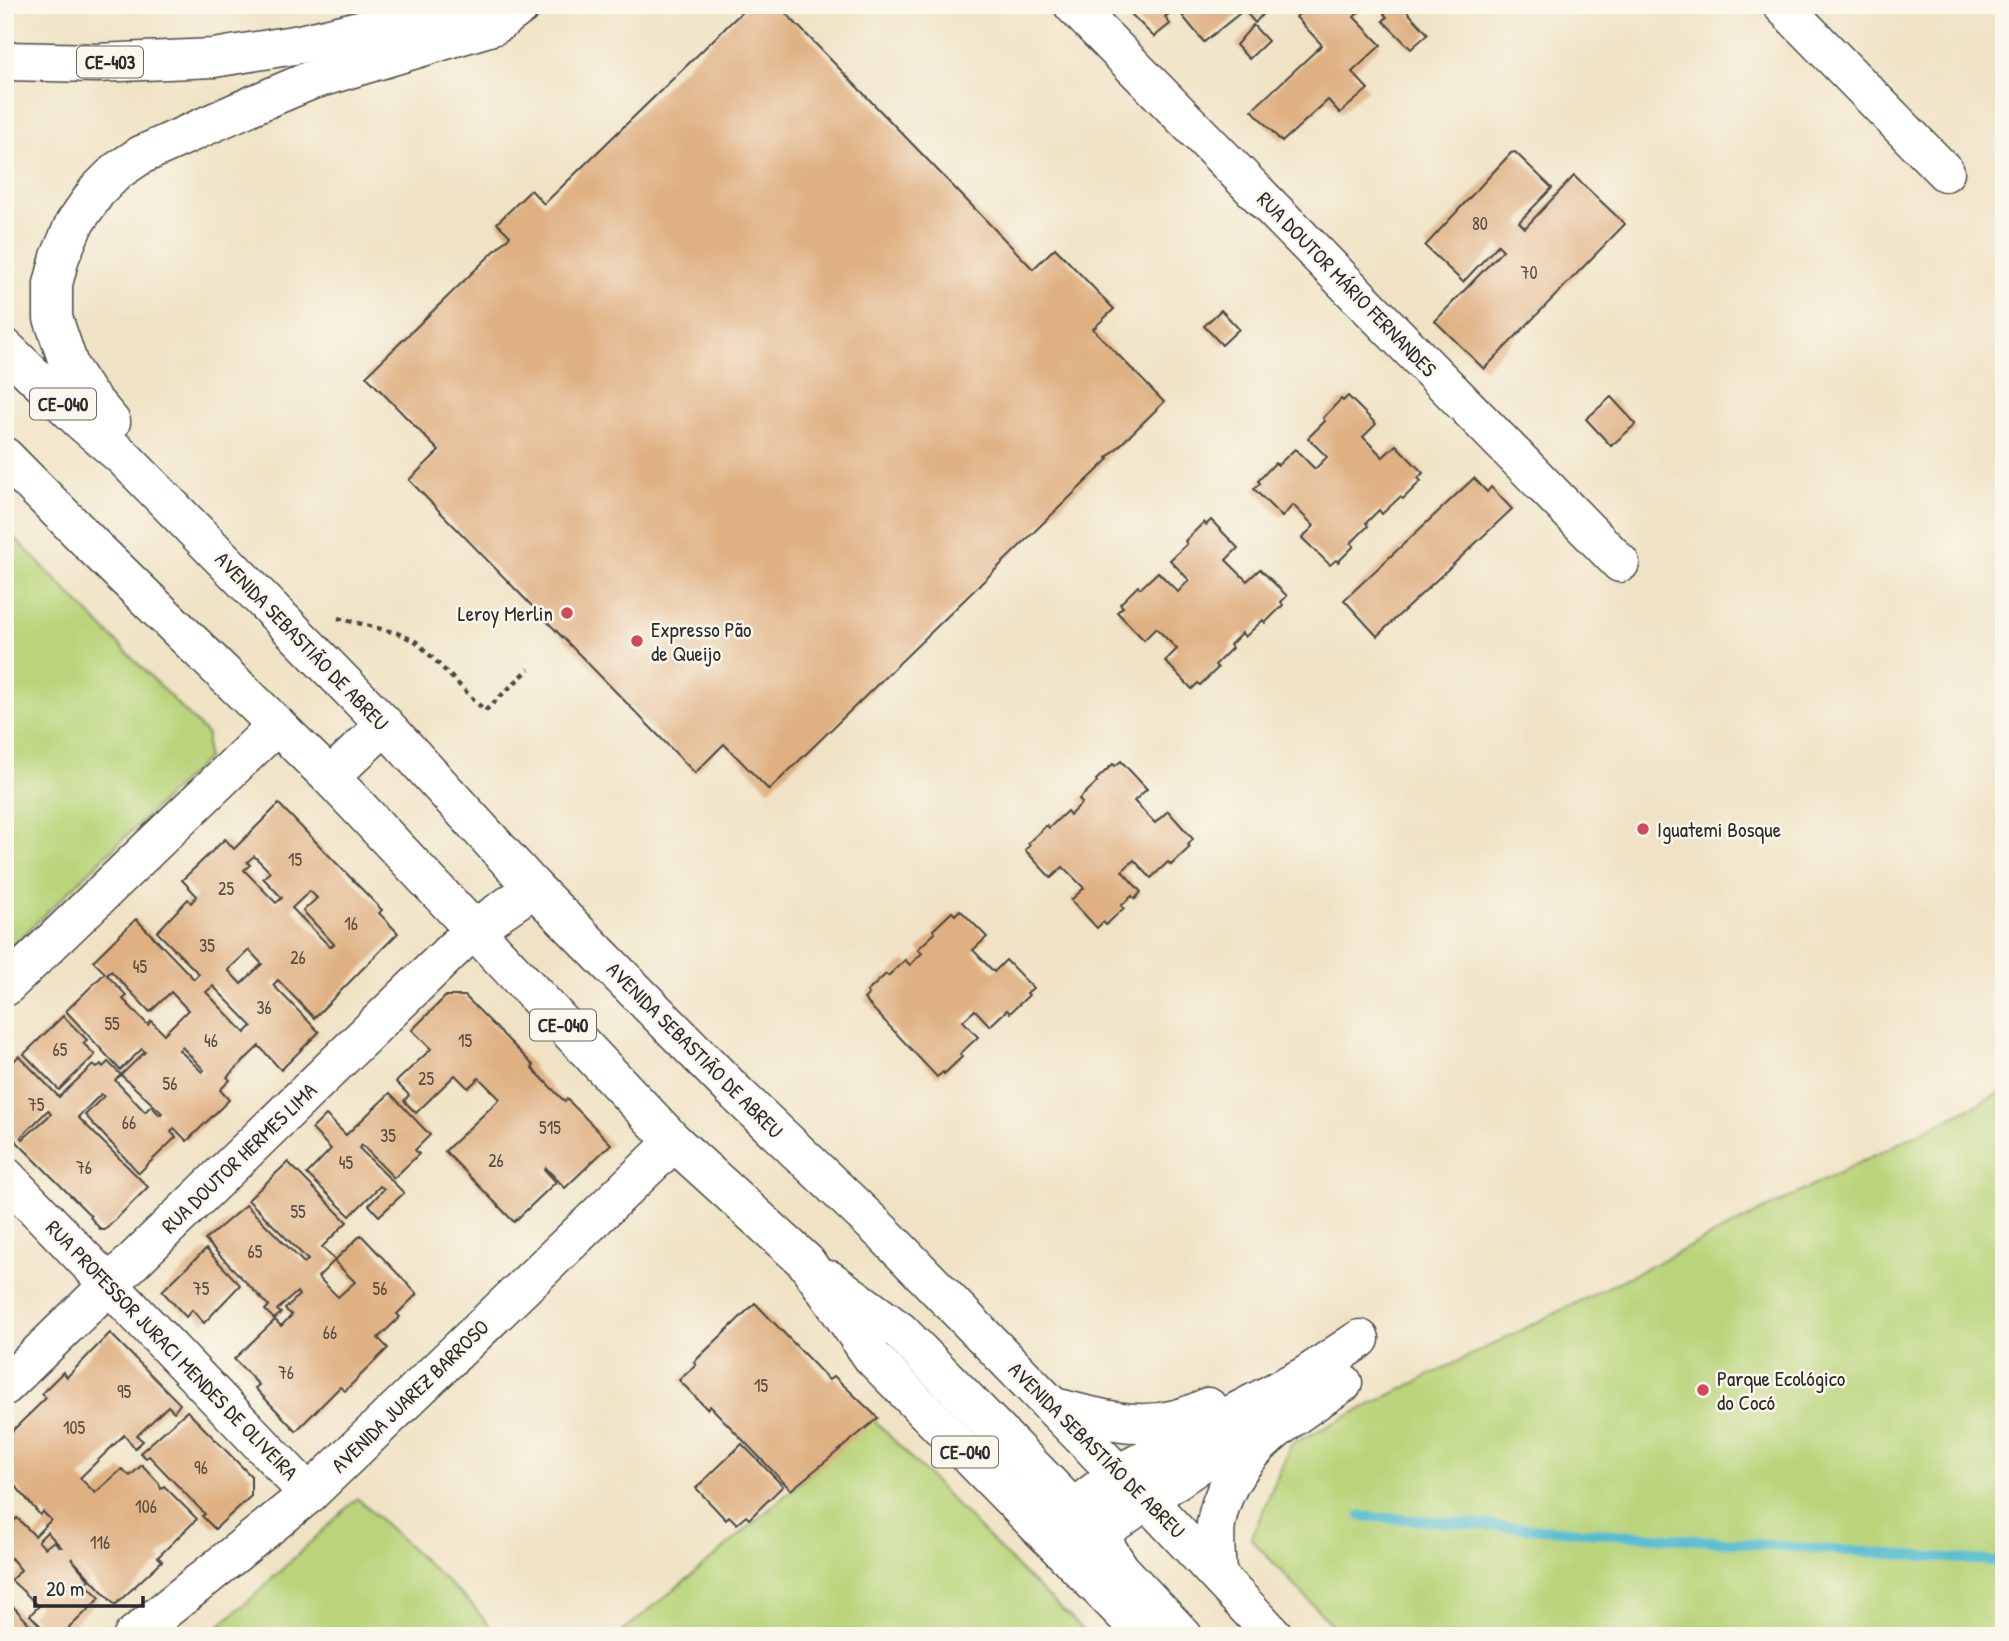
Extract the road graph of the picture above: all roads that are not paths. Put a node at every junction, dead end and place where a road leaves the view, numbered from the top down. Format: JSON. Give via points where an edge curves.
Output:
{"nodes":[{"id":1,"x":465,"y":5,"type":"edge"},
{"id":2,"x":522,"y":5,"type":"edge"},
{"id":3,"x":1073,"y":5,"type":"edge"},
{"id":4,"x":1782,"y":5,"type":"edge"},
{"id":5,"x":5,"y":61,"type":"edge"},
{"id":6,"x":1945,"y":172,"type":"dead end"},
{"id":7,"x":5,"y":348,"type":"edge"},
{"id":8,"x":5,"y":457,"type":"edge"},
{"id":9,"x":123,"y":457,"type":"junction"},
{"id":10,"x":1620,"y":563,"type":"dead end"},
{"id":11,"x":277,"y":725,"type":"junction"},
{"id":12,"x":385,"y":725,"type":"junction"},
{"id":13,"x":330,"y":777,"type":"junction"},
{"id":14,"x":534,"y":888,"type":"junction"},
{"id":15,"x":473,"y":930,"type":"junction"},
{"id":16,"x":5,"y":987,"type":"edge"},
{"id":17,"x":674,"y":1142,"type":"junction"},
{"id":18,"x":5,"y":1176,"type":"edge"},
{"id":19,"x":806,"y":1262,"type":"junction"},
{"id":20,"x":108,"y":1284,"type":"junction"},
{"id":21,"x":5,"y":1386,"type":"edge"},
{"id":22,"x":1054,"y":1407,"type":"junction"},
{"id":23,"x":1118,"y":1474,"type":"junction"},
{"id":24,"x":309,"y":1494,"type":"junction"},
{"id":25,"x":1147,"y":1500,"type":"junction"},
{"id":26,"x":1086,"y":1521,"type":"junction"},
{"id":27,"x":1217,"y":1573,"type":"junction"},
{"id":28,"x":133,"y":1636,"type":"edge"},
{"id":29,"x":1146,"y":1636,"type":"edge"},
{"id":30,"x":1183,"y":1636,"type":"edge"},
{"id":31,"x":1274,"y":1636,"type":"edge"}],
"edges":[{"from":1,"to":5,"type":"main road","number":"CE-403","via":[[300,44],[215,58]]},
{"from":2,"to":9,"type":"main road","via":[[495,25],[309,81],[234,113],[142,155],[97,191],[74,224],[60,257],[53,284],[53,318],[70,368],[117,432]]},
{"from":3,"to":10,"type":"main road","name":"RUA DOUTOR MÁRIO FERNANDES"},
{"from":4,"to":6,"type":"main road"},
{"from":7,"to":9,"type":"main road","number":"CE-040"},
{"from":8,"to":11,"type":"main road","number":"CE-040"},
{"from":9,"to":12,"type":"main road","name":"AVENIDA SEBASTIÃO DE ABREU","number":"CE-040"},
{"from":11,"to":13,"type":"main road","number":"CE-040"},
{"from":11,"to":16,"type":"main road"},
{"from":12,"to":13,"type":"main road"},
{"from":12,"to":14,"type":"main road","name":"AVENIDA SEBASTIÃO DE ABREU","number":"CE-040"},
{"from":13,"to":15,"type":"main road","number":"CE-040"},
{"from":14,"to":15,"type":"main road","name":"RUA DOUTOR HERMES LIMA"},
{"from":14,"to":22,"type":"main road","name":"AVENIDA SEBASTIÃO DE ABREU","number":"CE-040"},
{"from":15,"to":17,"type":"main road","number":"CE-040"},
{"from":15,"to":20,"type":"main road","name":"RUA DOUTOR HERMES LIMA"},
{"from":17,"to":19,"type":"main road","number":"CE-040"},
{"from":17,"to":24,"type":"main road","name":"AVENIDA JUAREZ BARROSO"},
{"from":18,"to":20,"type":"main road","name":"RUA PROFESSOR JURACI MENDES DE OLIVEIRA"},
{"from":19,"to":26,"type":"main road","via":[[900,1331]]},
{"from":19,"to":29,"type":"main road","number":"CE-040","via":[[872,1357]]},
{"from":20,"to":21,"type":"main road","name":"RUA DOUTOR HERMES LIMA"},
{"from":20,"to":24,"type":"main road","name":"RUA PROFESSOR JURACI MENDES DE OLIVEIRA"},
{"from":22,"to":23,"type":"main road","name":"AVENIDA SEBASTIÃO DE ABREU","number":"CE-040"},
{"from":22,"to":23,"type":"main road","via":[[1145,1425],[1191,1415],[1297,1362],[1360,1339],[1305,1376]]},
{"from":23,"to":25,"type":"main road","name":"AVENIDA SEBASTIÃO DE ABREU","number":"CE-040"},
{"from":23,"to":26,"type":"main road"},
{"from":24,"to":28,"type":"main road","name":"AVENIDA JUAREZ BARROSO"},
{"from":25,"to":26,"type":"main road"},
{"from":25,"to":27,"type":"main road","name":"AVENIDA SEBASTIÃO DE ABREU","number":"CE-040"},
{"from":25,"to":27,"type":"main road","via":[[1267,1417],[1343,1383],[1286,1421],[1252,1450],[1235,1475],[1216,1524]]},
{"from":26,"to":30,"type":"main road","via":[[1120,1569]]},
{"from":27,"to":31,"type":"main road","name":"AVENIDA SEBASTIÃO DE ABREU","number":"CE-040"}]}
